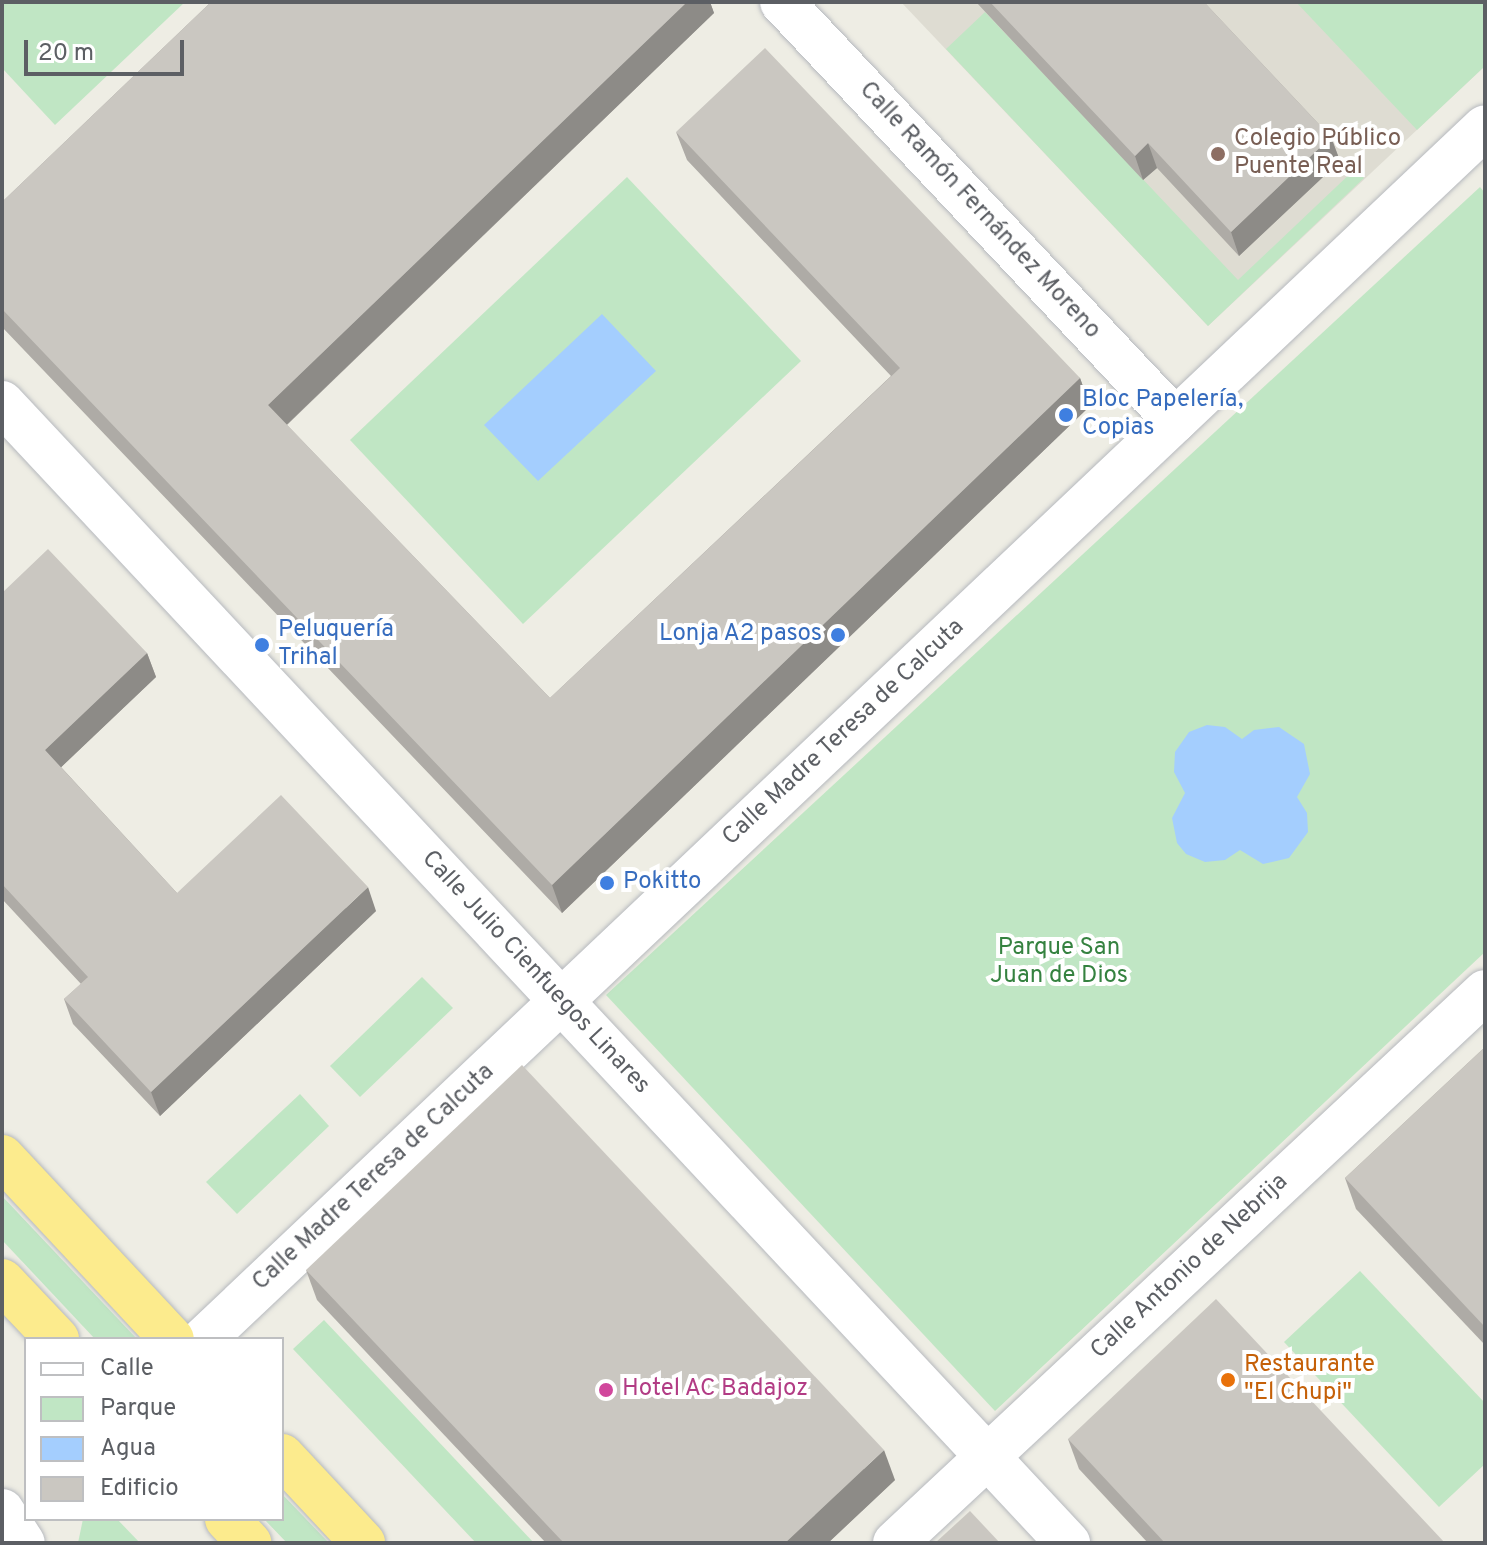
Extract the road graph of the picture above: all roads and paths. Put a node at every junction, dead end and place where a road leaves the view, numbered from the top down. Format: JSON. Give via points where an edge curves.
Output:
{"nodes":[{"id":1,"x":782,"y":2,"type":"edge"},
{"id":2,"x":1483,"y":133,"type":"edge"},
{"id":3,"x":2,"y":403,"type":"edge"},
{"id":4,"x":1175,"y":420,"type":"junction"},
{"id":5,"x":1485,"y":992,"type":"edge"},
{"id":6,"x":561,"y":1001,"type":"junction"},
{"id":7,"x":2,"y":1157,"type":"edge"},
{"id":8,"x":2,"y":1281,"type":"edge"},
{"id":9,"x":55,"y":1337,"type":"edge"},
{"id":10,"x":170,"y":1337,"type":"edge"},
{"id":11,"x":206,"y":1337,"type":"edge"},
{"id":12,"x":987,"y":1457,"type":"junction"},
{"id":13,"x":284,"y":1458,"type":"edge"},
{"id":14,"x":2,"y":1511,"type":"edge"},
{"id":15,"x":229,"y":1521,"type":"edge"},
{"id":16,"x":23,"y":1543,"type":"edge"},
{"id":17,"x":249,"y":1543,"type":"edge"},
{"id":18,"x":363,"y":1543,"type":"edge"},
{"id":19,"x":895,"y":1543,"type":"edge"},
{"id":20,"x":1068,"y":1543,"type":"edge"}],
"edges":[{"from":1,"to":4,"type":"street","name":"Calle Ramón Fernández Moreno"},
{"from":2,"to":4,"type":"street","name":"Calle Madre Teresa de Calcuta"},
{"from":3,"to":6,"type":"street","name":"Calle Julio Cienfuegos Linares"},
{"from":4,"to":6,"type":"street","name":"Calle Madre Teresa de Calcuta"},
{"from":5,"to":12,"type":"street","name":"Calle Antonio de Nebrija"},
{"from":6,"to":11,"type":"street","name":"Calle Madre Teresa de Calcuta"},
{"from":6,"to":12,"type":"street","name":"Calle Julio Cienfuegos Linares"},
{"from":7,"to":10,"type":"highway"},
{"from":8,"to":9,"type":"highway"},
{"from":12,"to":19,"type":"street","name":"Calle Antonio de Nebrija"},
{"from":12,"to":20,"type":"street","name":"Calle Julio Cienfuegos Linares"},
{"from":13,"to":18,"type":"highway"},
{"from":14,"to":16,"type":"street"},
{"from":15,"to":17,"type":"highway"}]}
